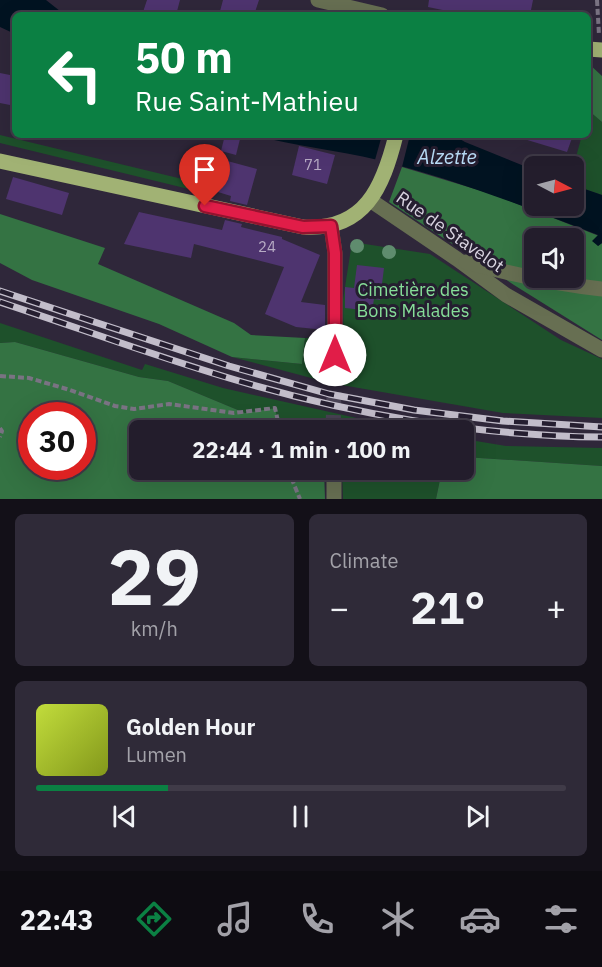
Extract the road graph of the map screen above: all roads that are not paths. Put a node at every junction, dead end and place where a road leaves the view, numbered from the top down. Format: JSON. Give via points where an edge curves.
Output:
{"nodes":[{"id":1,"x":318,"y":0,"type":"edge"},
{"id":2,"x":369,"y":12,"type":"edge"},
{"id":3,"x":395,"y":138,"type":"edge"},
{"id":4,"x":0,"y":161,"type":"edge"},
{"id":5,"x":370,"y":200,"type":"junction"},
{"id":6,"x":331,"y":226,"type":"junction"},
{"id":7,"x":457,"y":259,"type":"junction"},
{"id":8,"x":602,"y":289,"type":"edge"},
{"id":9,"x":602,"y":350,"type":"edge"},
{"id":10,"x":335,"y":355,"type":"tunnel mouth"},
{"id":11,"x":334,"y":480,"type":"edge"},
{"id":12,"x":334,"y":499,"type":"edge"}],
"edges":[{"from":1,"to":2,"type":"street"},
{"from":3,"to":5,"type":"main road","via":[[389,163]]},
{"from":4,"to":6,"type":"main road","via":[[303,227]]},
{"from":5,"to":6,"type":"main road","via":[[346,220]]},
{"from":5,"to":7,"type":"street","name":"Rue de Stavelot"},
{"from":6,"to":10,"type":"street","via":[[335,253]]},
{"from":7,"to":8,"type":"street","via":[[543,281]]},
{"from":7,"to":9,"type":"street","name":"Rue de Stavelot","via":[[506,295]]},
{"from":11,"to":12,"type":"street"}]}
